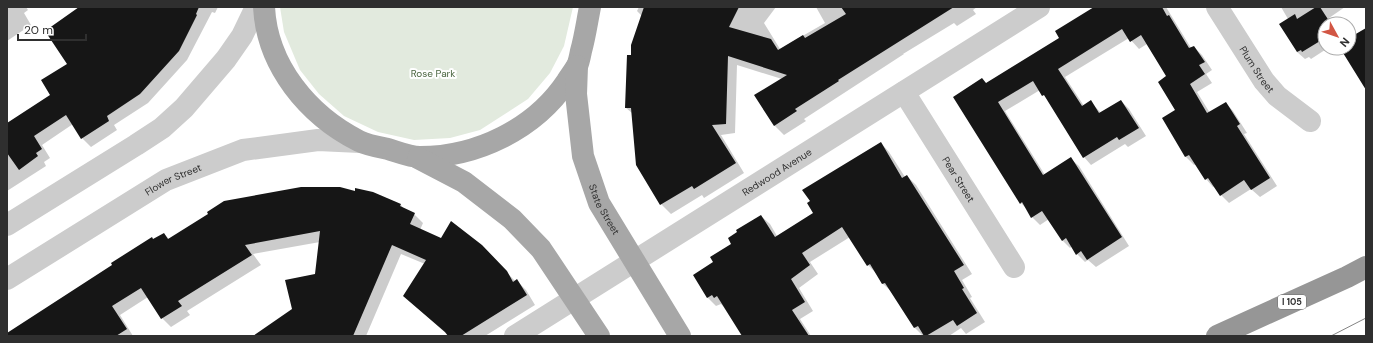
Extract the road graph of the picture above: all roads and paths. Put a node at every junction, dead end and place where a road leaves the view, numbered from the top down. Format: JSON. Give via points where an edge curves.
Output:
{"nodes":[{"id":1,"x":256,"y":7,"type":"edge"},
{"id":2,"x":264,"y":7,"type":"edge"},
{"id":3,"x":590,"y":7,"type":"edge"},
{"id":4,"x":1039,"y":7,"type":"edge"},
{"id":5,"x":1217,"y":7,"type":"edge"},
{"id":6,"x":577,"y":66,"type":"junction"},
{"id":7,"x":904,"y":92,"type":"junction"},
{"id":8,"x":1310,"y":121,"type":"dead end"},
{"id":9,"x":360,"y":142,"type":"junction"},
{"id":10,"x":418,"y":158,"type":"junction"},
{"id":11,"x":7,"y":225,"type":"edge"},
{"id":12,"x":634,"y":261,"type":"junction"},
{"id":13,"x":1014,"y":267,"type":"dead end"},
{"id":14,"x":1366,"y":267,"type":"edge"},
{"id":15,"x":7,"y":279,"type":"edge"},
{"id":16,"x":574,"y":298,"type":"junction"},
{"id":17,"x":515,"y":336,"type":"edge"},
{"id":18,"x":599,"y":336,"type":"edge"},
{"id":19,"x":680,"y":336,"type":"edge"},
{"id":20,"x":1217,"y":336,"type":"edge"}],
"edges":[{"from":1,"to":11,"type":"street","via":[[242,36],[226,59],[202,89],[162,128]]},
{"from":2,"to":9,"type":"main road","via":[[265,22],[275,55],[287,78],[308,105],[332,125]]},
{"from":3,"to":6,"type":"main road"},
{"from":4,"to":7,"type":"street","name":"Redwood Avenue"},
{"from":5,"to":8,"type":"street","name":"Plum Street","via":[[1267,85],[1277,96]]},
{"from":6,"to":10,"type":"main road","via":[[558,94],[533,118],[512,132],[485,145],[455,154]]},
{"from":6,"to":12,"type":"main road","name":"State Street","via":[[576,94],[583,156],[600,203]]},
{"from":7,"to":12,"type":"street","name":"Redwood Avenue"},
{"from":7,"to":13,"type":"street","name":"Pear Street"},
{"from":9,"to":10,"type":"main road"},
{"from":9,"to":15,"type":"street","name":"Flower Street","via":[[318,140],[243,150],[166,180]]},
{"from":10,"to":16,"type":"main road","via":[[464,182],[512,219],[541,249]]},
{"from":12,"to":16,"type":"street","name":"Redwood Avenue"},
{"from":12,"to":19,"type":"main road","name":"State Street"},
{"from":14,"to":20,"type":"highway","number":"I 105"},
{"from":16,"to":17,"type":"street","name":"Redwood Avenue"},
{"from":16,"to":18,"type":"main road"}]}
